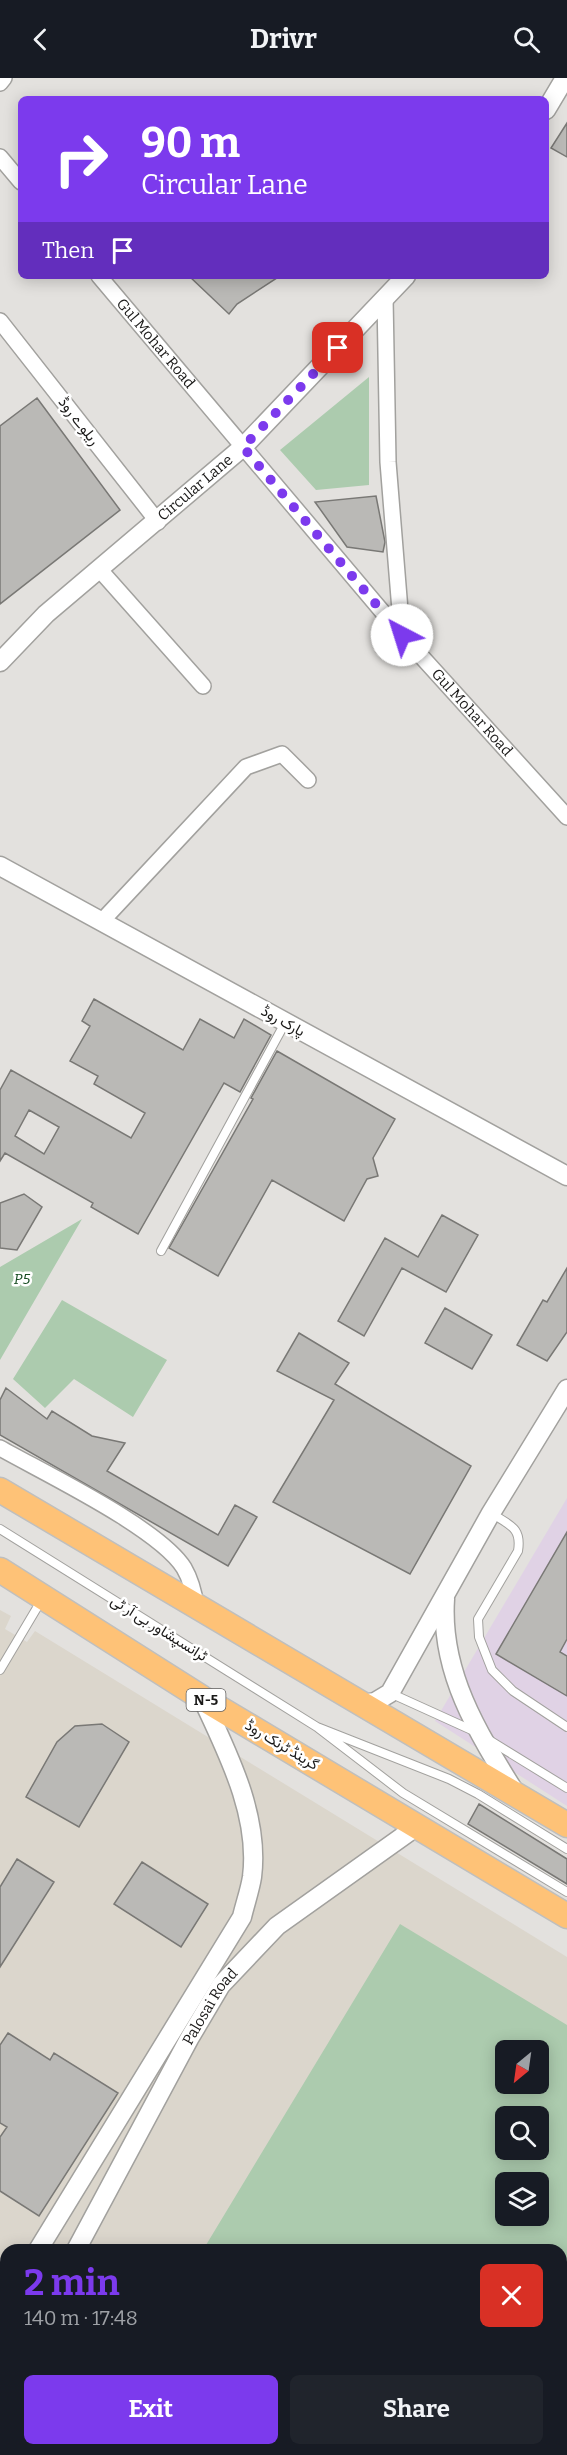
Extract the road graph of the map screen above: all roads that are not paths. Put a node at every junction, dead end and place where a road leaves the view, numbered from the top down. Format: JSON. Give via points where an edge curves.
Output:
{"nodes":[{"id":1,"x":4,"y":78,"type":"edge"},
{"id":2,"x":565,"y":78,"type":"edge"},
{"id":3,"x":0,"y":83,"type":"edge"},
{"id":4,"x":549,"y":105,"type":"edge"},
{"id":5,"x":0,"y":157,"type":"edge"},
{"id":6,"x":18,"y":178,"type":"edge"},
{"id":7,"x":102,"y":279,"type":"edge"},
{"id":8,"x":403,"y":279,"type":"edge"},
{"id":9,"x":385,"y":298,"type":"junction"},
{"id":10,"x":0,"y":321,"type":"edge"},
{"id":11,"x":243,"y":447,"type":"junction"},
{"id":12,"x":158,"y":522,"type":"junction"},
{"id":13,"x":100,"y":570,"type":"junction"},
{"id":14,"x":402,"y":635,"type":"junction"},
{"id":15,"x":0,"y":662,"type":"edge"},
{"id":16,"x":203,"y":686,"type":"dead end"},
{"id":17,"x":308,"y":780,"type":"dead end"},
{"id":18,"x":567,"y":817,"type":"edge"},
{"id":19,"x":0,"y":866,"type":"edge"},
{"id":20,"x":102,"y":921,"type":"junction"},
{"id":21,"x":286,"y":1023,"type":"junction"},
{"id":22,"x":567,"y":1176,"type":"edge"},
{"id":23,"x":161,"y":1251,"type":"dead end"},
{"id":24,"x":567,"y":1389,"type":"edge"},
{"id":25,"x":0,"y":1448,"type":"edge"},
{"id":26,"x":0,"y":1490,"type":"edge"},
{"id":27,"x":491,"y":1513,"type":"junction"},
{"id":28,"x":0,"y":1529,"type":"edge"},
{"id":29,"x":0,"y":1570,"type":"edge"},
{"id":30,"x":445,"y":1594,"type":"junction"},
{"id":31,"x":44,"y":1597,"type":"junction"},
{"id":32,"x":196,"y":1606,"type":"junction"},
{"id":33,"x":0,"y":1670,"type":"edge"},
{"id":34,"x":390,"y":1693,"type":"junction"},
{"id":35,"x":202,"y":1698,"type":"junction"},
{"id":36,"x":363,"y":1704,"type":"junction"},
{"id":37,"x":567,"y":1726,"type":"edge"},
{"id":38,"x":317,"y":1727,"type":"junction"},
{"id":39,"x":478,"y":1733,"type":"junction"},
{"id":40,"x":567,"y":1788,"type":"edge"},
{"id":41,"x":516,"y":1794,"type":"junction"},
{"id":42,"x":567,"y":1825,"type":"edge"},
{"id":43,"x":416,"y":1827,"type":"junction"},
{"id":44,"x":567,"y":1849,"type":"edge"},
{"id":45,"x":567,"y":1892,"type":"edge"},
{"id":46,"x":567,"y":1916,"type":"edge"},
{"id":47,"x":172,"y":2029,"type":"junction"},
{"id":48,"x":189,"y":2039,"type":"junction"},
{"id":49,"x":42,"y":2244,"type":"edge"},
{"id":50,"x":82,"y":2244,"type":"edge"}],
"edges":[{"from":1,"to":3,"type":"street"},
{"from":2,"to":4,"type":"street"},
{"from":5,"to":6,"type":"street"},
{"from":7,"to":11,"type":"street","name":"Gul Mohar Road"},
{"from":8,"to":9,"type":"street","name":"Circular Lane"},
{"from":9,"to":11,"type":"street","name":"Circular Lane"},
{"from":9,"to":14,"type":"street","via":[[388,462]]},
{"from":10,"to":12,"type":"street","name":"ریلوے روڈ"},
{"from":11,"to":12,"type":"street","name":"Circular Lane"},
{"from":11,"to":14,"type":"street","name":"Gul Mohar Road"},
{"from":12,"to":13,"type":"street","name":"Circular Lane"},
{"from":13,"to":15,"type":"street","name":"Circular Lane","via":[[46,614]]},
{"from":13,"to":16,"type":"street"},
{"from":14,"to":18,"type":"street","name":"Gul Mohar Road"},
{"from":17,"to":20,"type":"street","via":[[282,754],[246,767]]},
{"from":19,"to":20,"type":"street","name":"پارک روڈ"},
{"from":20,"to":21,"type":"street","name":"پارک روڈ"},
{"from":21,"to":22,"type":"street","name":"پارک روڈ"},
{"from":21,"to":23,"type":"lane"},
{"from":24,"to":27,"type":"street"},
{"from":25,"to":32,"type":"street","via":[[137,1526],[161,1544],[183,1566],[193,1585]]},
{"from":26,"to":32,"type":"highway"},
{"from":27,"to":30,"type":"street"},
{"from":27,"to":37,"type":"lane","via":[[517,1530],[520,1539],[518,1551],[478,1619],[479,1637],[492,1670],[513,1691]]},
{"from":28,"to":38,"type":"lane","name":"ٹرانسپشاور بی آر ٹی"},
{"from":29,"to":31,"type":"highway","name":"گرینڈ ٹرنک روڈ","number":"N-5"},
{"from":30,"to":34,"type":"street"},
{"from":30,"to":39,"type":"street","via":[[447,1650],[455,1681]]},
{"from":31,"to":33,"type":"lane"},
{"from":31,"to":35,"type":"highway","name":"گرینڈ ٹرنک روڈ","number":"N-5"},
{"from":32,"to":36,"type":"highway"},
{"from":34,"to":36,"type":"street"},
{"from":34,"to":39,"type":"lane"},
{"from":35,"to":43,"type":"highway","name":"گرینڈ ٹرنک روڈ","number":"N-5"},
{"from":35,"to":47,"type":"street","via":[[246,1806],[252,1878],[242,1917]]},
{"from":36,"to":41,"type":"highway"},
{"from":38,"to":44,"type":"lane","name":"ٹرانسپشاور بی آر ٹی","via":[[449,1779]]},
{"from":38,"to":45,"type":"lane","name":"ٹرانسپشاور بی آر ٹی","via":[[403,1793]]},
{"from":39,"to":40,"type":"lane"},
{"from":39,"to":41,"type":"street"},
{"from":41,"to":42,"type":"highway"},
{"from":43,"to":46,"type":"highway","name":"گرینڈ ٹرنک روڈ","number":"N-5"},
{"from":43,"to":48,"type":"street","name":"Palosai Road","via":[[277,1926],[221,1985]]},
{"from":47,"to":48,"type":"street"},
{"from":47,"to":49,"type":"street"},
{"from":48,"to":50,"type":"street","name":"Palosai Road"}]}
